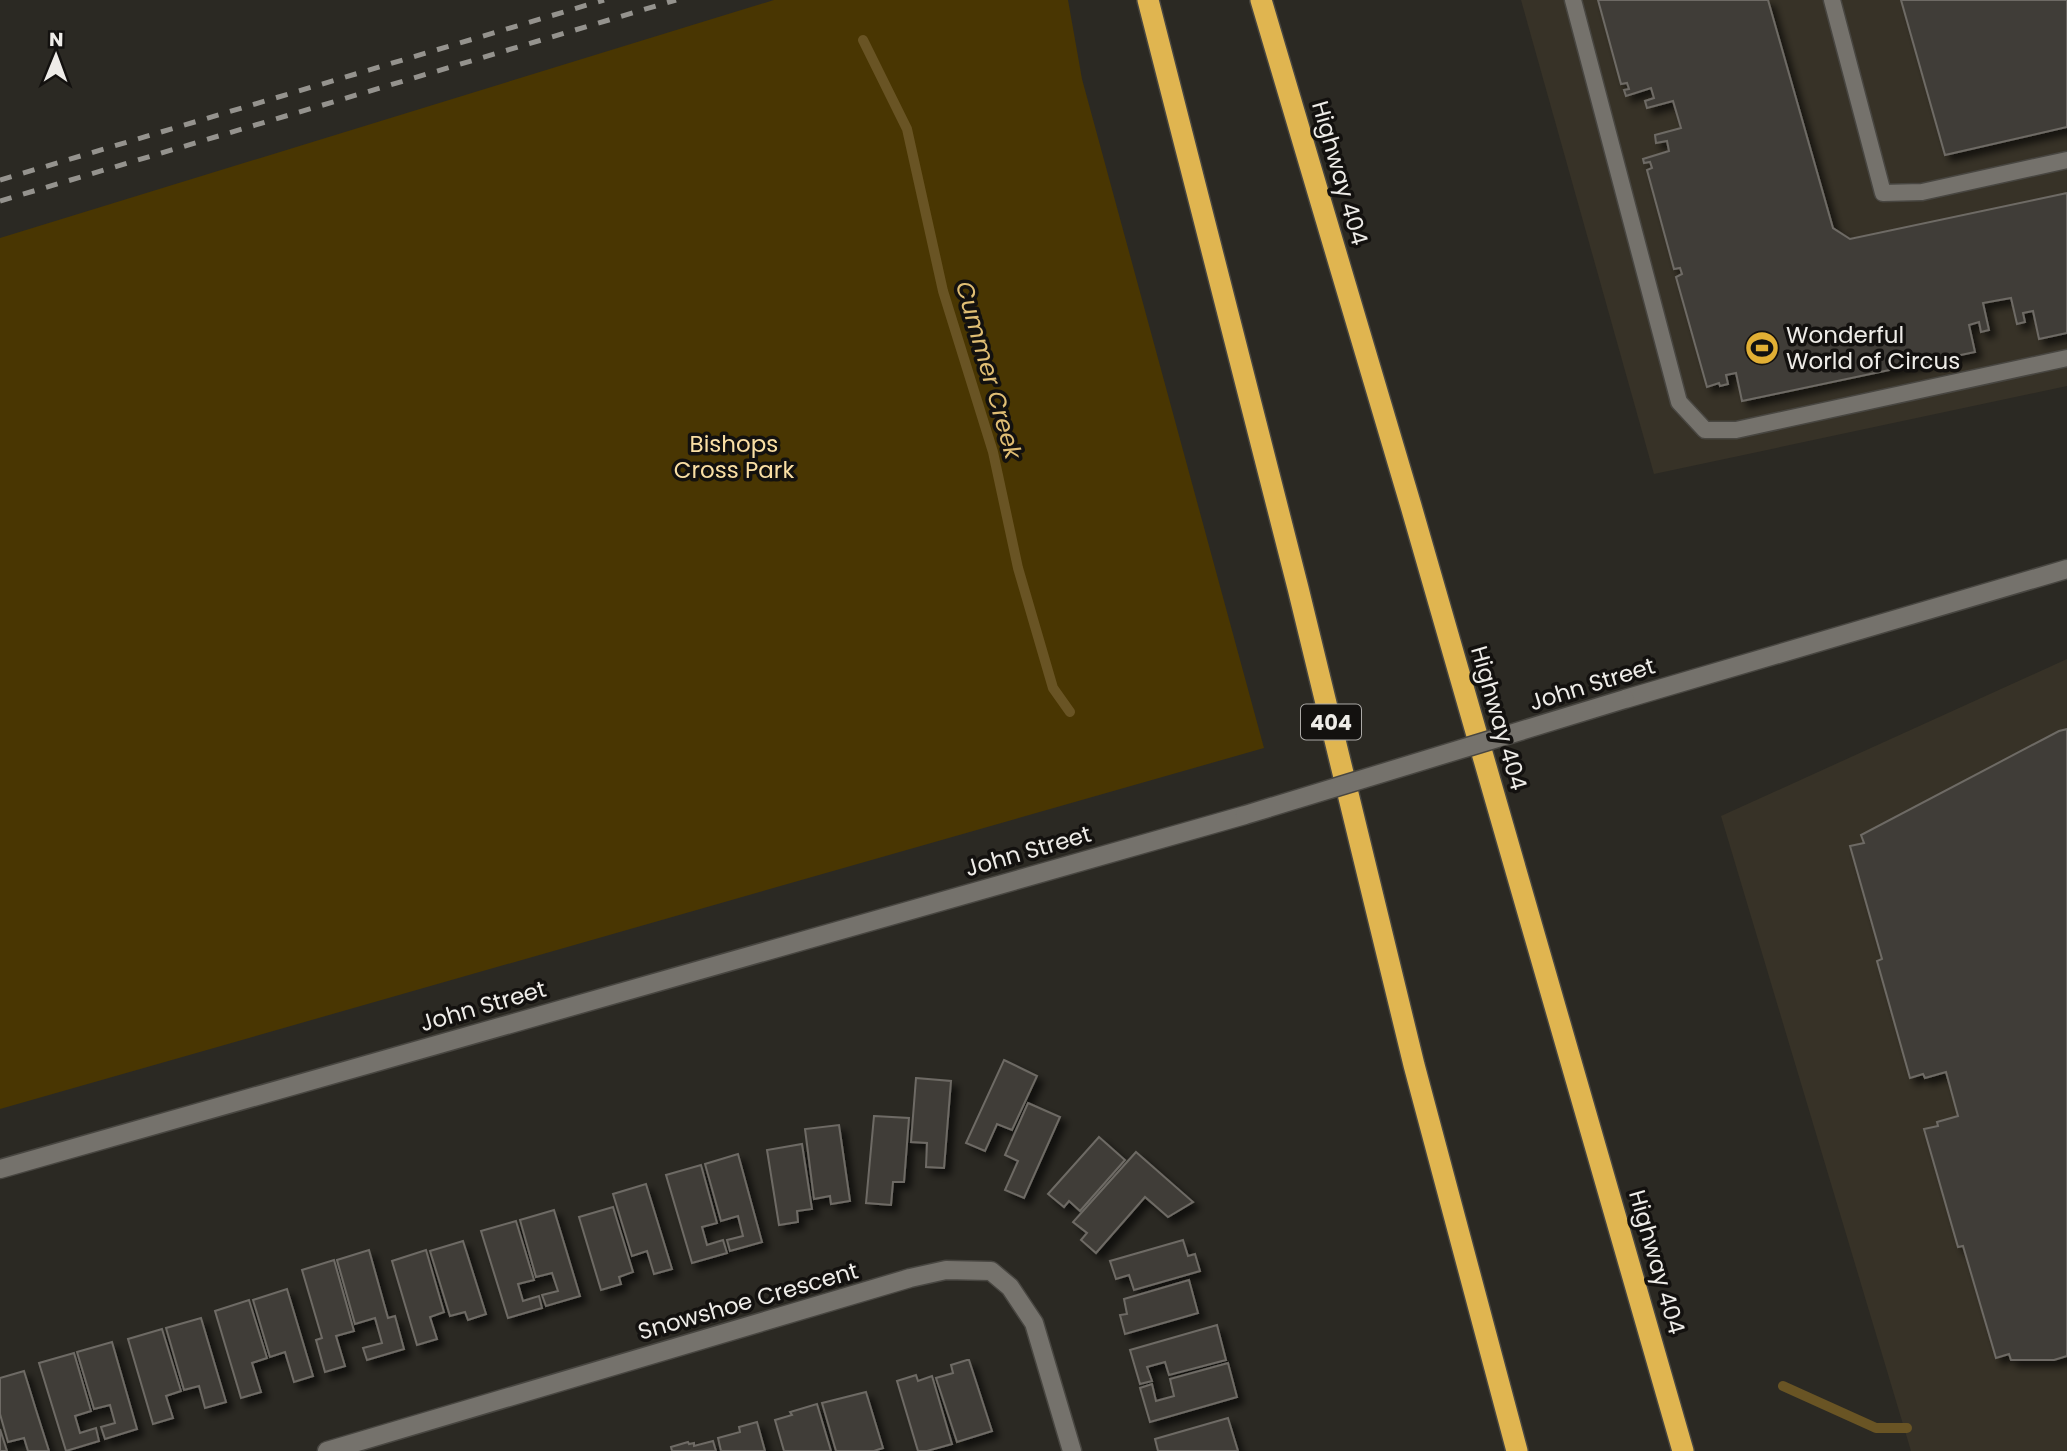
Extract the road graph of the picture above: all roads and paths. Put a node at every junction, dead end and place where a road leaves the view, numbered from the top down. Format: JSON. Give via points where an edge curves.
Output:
{"nodes":[{"id":1,"x":1148,"y":0,"type":"edge"},
{"id":2,"x":1261,"y":0,"type":"edge"},
{"id":3,"x":1573,"y":0,"type":"edge"},
{"id":4,"x":1832,"y":0,"type":"edge"},
{"id":5,"x":2067,"y":160,"type":"edge"},
{"id":6,"x":2067,"y":358,"type":"edge"},
{"id":7,"x":2067,"y":569,"type":"edge"},
{"id":8,"x":0,"y":1170,"type":"edge"},
{"id":9,"x":327,"y":1451,"type":"edge"},
{"id":10,"x":1072,"y":1451,"type":"edge"},
{"id":11,"x":1517,"y":1451,"type":"edge"},
{"id":12,"x":1684,"y":1451,"type":"edge"}],
"edges":[{"from":1,"to":11,"type":"highway","number":"404","via":[[1414,1065]]},
{"from":2,"to":12,"type":"highway","name":"Highway 404"},
{"from":3,"to":6,"type":"lane","via":[[1679,402],[1705,430],[1736,430]]},
{"from":4,"to":5,"type":"lane","via":[[1883,194],[1922,192]]},
{"from":7,"to":8,"type":"main road","name":"John Street","bridge":true,"via":[[1245,815]]},
{"from":9,"to":10,"type":"main road","name":"Snowshoe Crescent","via":[[946,1270],[991,1271],[1010,1287],[1034,1323]]}]}
